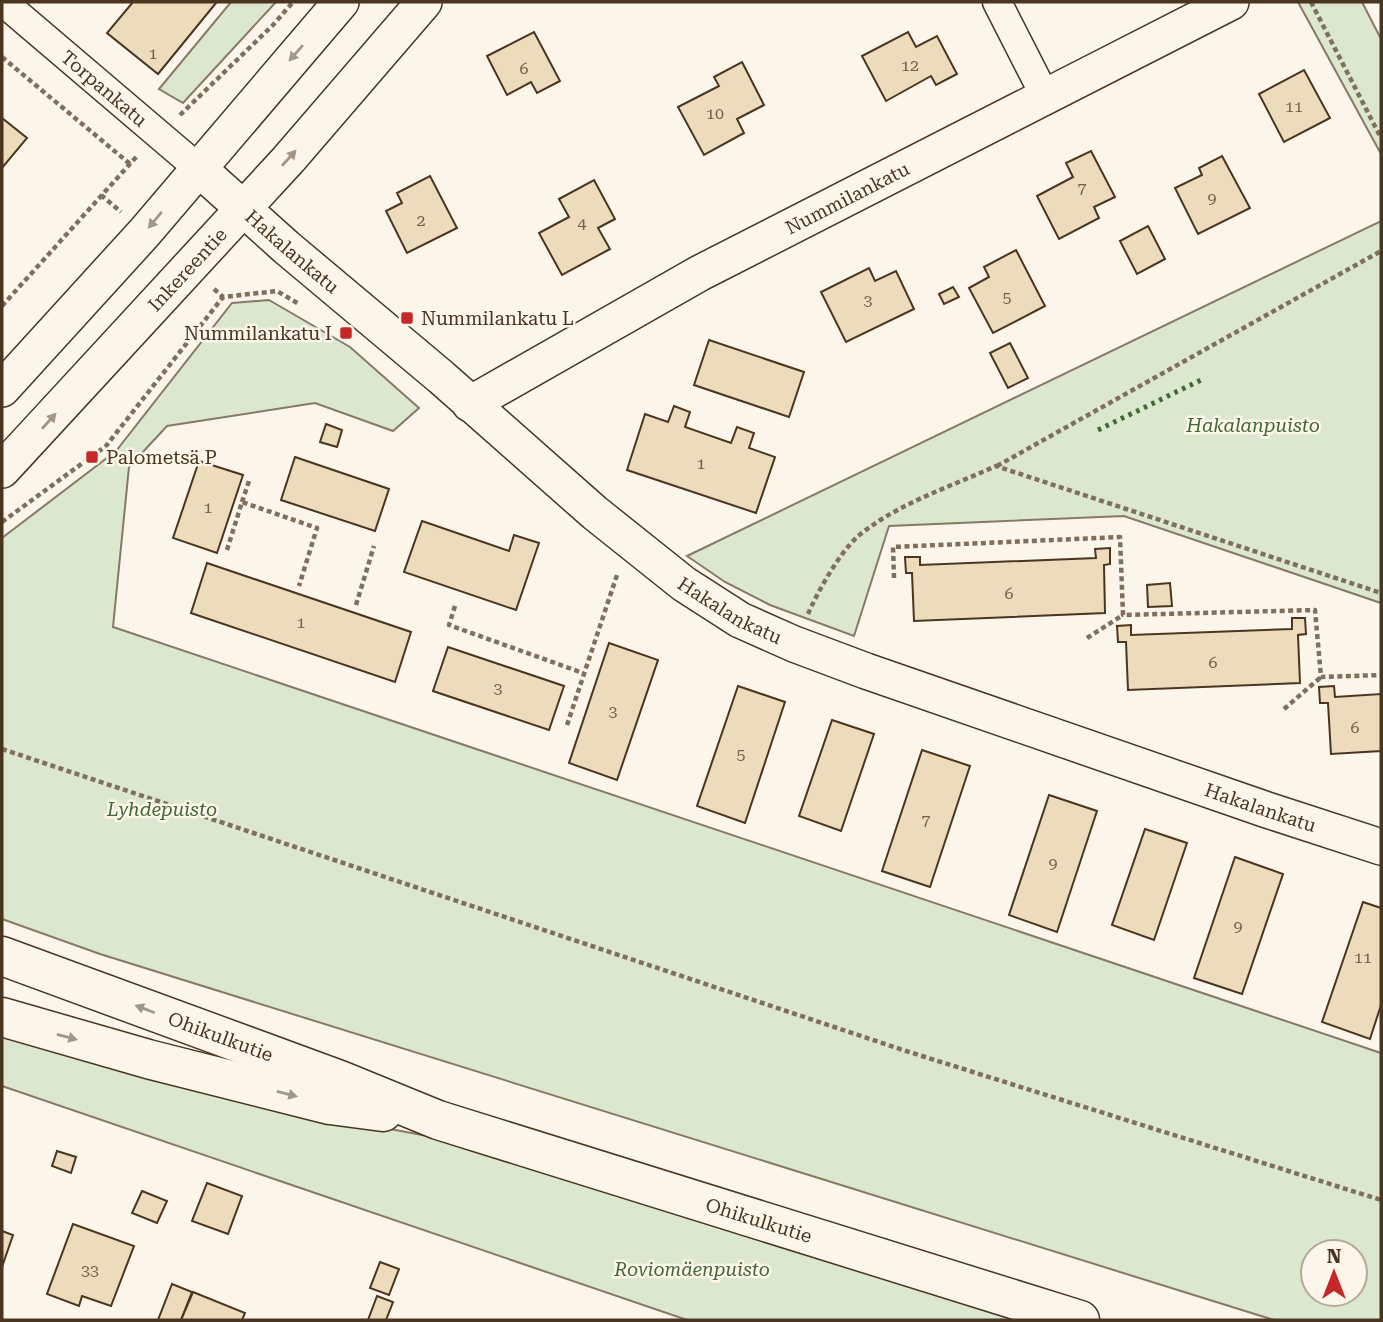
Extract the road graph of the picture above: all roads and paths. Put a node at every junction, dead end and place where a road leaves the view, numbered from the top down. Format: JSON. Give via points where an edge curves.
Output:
{"nodes":[{"id":1,"x":341,"y":2,"type":"edge"},
{"id":2,"x":424,"y":2,"type":"edge"},
{"id":3,"x":997,"y":2,"type":"edge"},
{"id":4,"x":1231,"y":2,"type":"edge"},
{"id":5,"x":1311,"y":2,"type":"edge"},
{"id":6,"x":9,"y":4,"type":"edge"},
{"id":7,"x":2,"y":57,"type":"edge"},
{"id":8,"x":1045,"y":96,"type":"junction"},
{"id":9,"x":1381,"y":138,"type":"edge"},
{"id":10,"x":130,"y":164,"type":"dead end"},
{"id":11,"x":198,"y":168,"type":"junction"},
{"id":12,"x":243,"y":208,"type":"junction"},
{"id":13,"x":1381,"y":251,"type":"edge"},
{"id":14,"x":223,"y":297,"type":"dead end"},
{"id":15,"x":2,"y":389,"type":"edge"},
{"id":16,"x":470,"y":404,"type":"junction"},
{"id":17,"x":996,"y":466,"type":"junction"},
{"id":18,"x":2,"y":470,"type":"edge"},
{"id":19,"x":250,"y":478,"type":"dead end"},
{"id":20,"x":242,"y":502,"type":"junction"},
{"id":21,"x":2,"y":522,"type":"edge"},
{"id":22,"x":374,"y":546,"type":"dead end"},
{"id":23,"x":227,"y":550,"type":"dead end"},
{"id":24,"x":619,"y":567,"type":"dead end"},
{"id":25,"x":894,"y":578,"type":"dead end"},
{"id":26,"x":299,"y":586,"type":"dead end"},
{"id":27,"x":1381,"y":593,"type":"edge"},
{"id":28,"x":356,"y":605,"type":"dead end"},
{"id":29,"x":456,"y":606,"type":"dead end"},
{"id":30,"x":1123,"y":615,"type":"junction"},
{"id":31,"x":1087,"y":638,"type":"dead end"},
{"id":32,"x":794,"y":644,"type":"junction"},
{"id":33,"x":583,"y":673,"type":"junction"},
{"id":34,"x":1381,"y":675,"type":"edge"},
{"id":35,"x":1321,"y":677,"type":"junction"},
{"id":36,"x":1284,"y":709,"type":"dead end"},
{"id":37,"x":567,"y":725,"type":"dead end"},
{"id":38,"x":2,"y":749,"type":"edge"},
{"id":39,"x":1381,"y":847,"type":"edge"},
{"id":40,"x":2,"y":956,"type":"edge"},
{"id":41,"x":2,"y":1017,"type":"edge"},
{"id":42,"x":438,"y":1120,"type":"junction"},
{"id":43,"x":1381,"y":1200,"type":"edge"},
{"id":44,"x":1080,"y":1320,"type":"edge"}],
"edges":[{"from":1,"to":11,"type":"street","one_way":true},
{"from":12,"to":2,"type":"street","name":"Inkereentie","one_way":true},
{"from":3,"to":8,"type":"street"},
{"from":4,"to":8,"type":"street","name":"Nummilankatu"},
{"from":5,"to":9,"type":"path"},
{"from":6,"to":11,"type":"street","name":"Torpankatu"},
{"from":7,"to":10,"type":"path"},
{"from":8,"to":16,"type":"street","name":"Nummilankatu","via":[[700,273]]},
{"from":11,"to":12,"type":"street","name":"Hakalankatu"},
{"from":11,"to":15,"type":"street","one_way":true},
{"from":12,"to":16,"type":"street","name":"Hakalankatu"},
{"from":18,"to":12,"type":"street","name":"Inkereentie","one_way":true},
{"from":13,"to":17,"type":"path"},
{"from":14,"to":21,"type":"path","via":[[106,446]]},
{"from":16,"to":32,"type":"street","name":"Hakalankatu","via":[[684,584],[740,620]]},
{"from":17,"to":27,"type":"path"},
{"from":17,"to":32,"type":"path","via":[[884,517],[855,539],[813,601]]},
{"from":19,"to":20,"type":"path"},
{"from":20,"to":23,"type":"path"},
{"from":20,"to":26,"type":"path","via":[[317,528]]},
{"from":22,"to":28,"type":"path"},
{"from":24,"to":33,"type":"path"},
{"from":25,"to":30,"type":"path","via":[[893,547],[1119,537]]},
{"from":29,"to":33,"type":"path","via":[[449,625]]},
{"from":30,"to":31,"type":"path"},
{"from":30,"to":35,"type":"path","via":[[1315,610]]},
{"from":32,"to":39,"type":"street","name":"Hakalankatu"},
{"from":33,"to":37,"type":"path"},
{"from":34,"to":35,"type":"path"},
{"from":35,"to":36,"type":"path"},
{"from":38,"to":43,"type":"path","via":[[906,1051]]},
{"from":42,"to":40,"type":"main road","name":"Ohikulkutie","one_way":true},
{"from":41,"to":42,"type":"main road","name":"Ohikulkutie","one_way":true,"via":[[330,1105]]},
{"from":42,"to":44,"type":"main road","name":"Ohikulkutie"}]}
